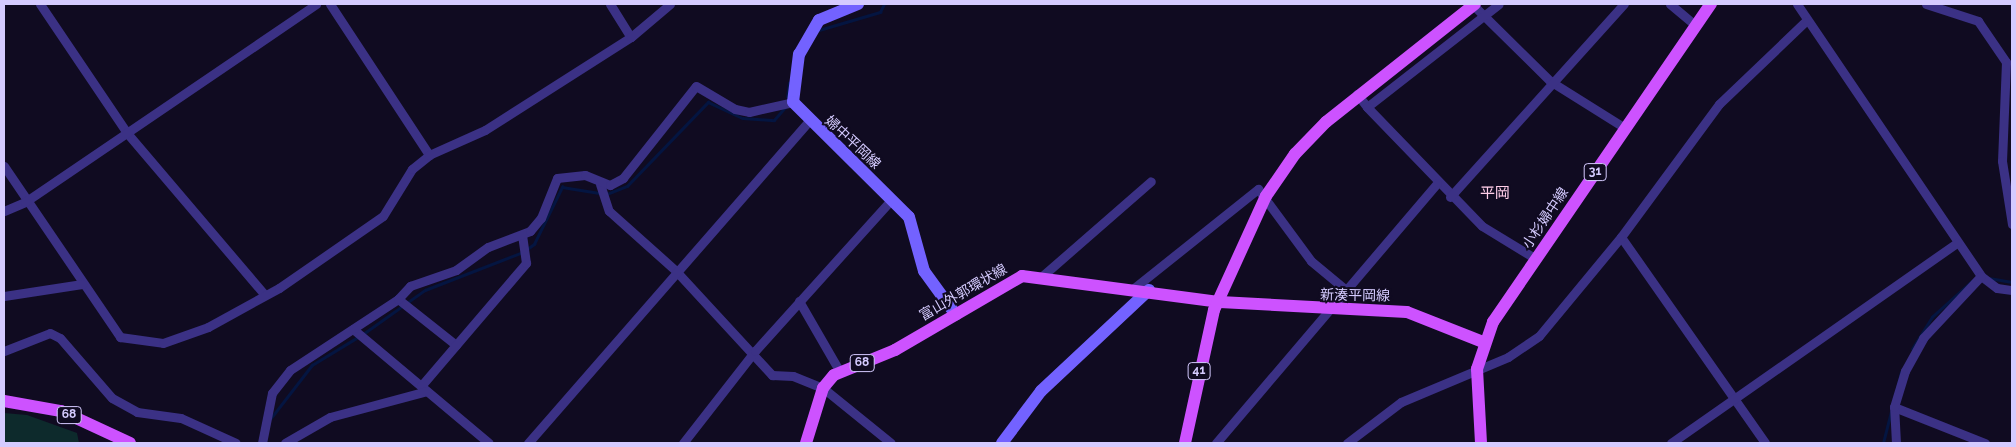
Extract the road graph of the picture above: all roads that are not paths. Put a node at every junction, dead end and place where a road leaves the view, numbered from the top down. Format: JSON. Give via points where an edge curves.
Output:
{"nodes":[{"id":1,"x":40,"y":4,"type":"edge"},
{"id":2,"x":316,"y":4,"type":"edge"},
{"id":3,"x":330,"y":4,"type":"edge"},
{"id":4,"x":610,"y":4,"type":"edge"},
{"id":5,"x":670,"y":4,"type":"edge"},
{"id":6,"x":858,"y":4,"type":"edge"},
{"id":7,"x":1473,"y":4,"type":"edge"},
{"id":8,"x":1499,"y":4,"type":"edge"},
{"id":9,"x":1624,"y":4,"type":"edge"},
{"id":10,"x":1670,"y":4,"type":"edge"},
{"id":11,"x":1711,"y":4,"type":"edge"},
{"id":12,"x":1797,"y":4,"type":"edge"},
{"id":13,"x":1926,"y":4,"type":"edge"},
{"id":14,"x":1482,"y":17,"type":"junction"},
{"id":15,"x":1806,"y":21,"type":"junction"},
{"id":16,"x":1696,"y":26,"type":"junction"},
{"id":17,"x":631,"y":36,"type":"junction"},
{"id":18,"x":1550,"y":82,"type":"junction"},
{"id":19,"x":1357,"y":94,"type":"junction"},
{"id":20,"x":792,"y":102,"type":"junction"},
{"id":21,"x":1367,"y":107,"type":"junction"},
{"id":22,"x":809,"y":121,"type":"junction"},
{"id":23,"x":1625,"y":128,"type":"junction"},
{"id":24,"x":127,"y":133,"type":"junction"},
{"id":25,"x":429,"y":154,"type":"junction"},
{"id":26,"x":4,"y":166,"type":"edge"},
{"id":27,"x":1150,"y":182,"type":"dead end"},
{"id":28,"x":1437,"y":183,"type":"junction"},
{"id":29,"x":600,"y":184,"type":"junction"},
{"id":30,"x":1266,"y":196,"type":"junction"},
{"id":31,"x":1450,"y":197,"type":"junction"},
{"id":32,"x":891,"y":200,"type":"junction"},
{"id":33,"x":24,"y":202,"type":"junction"},
{"id":34,"x":4,"y":210,"type":"edge"},
{"id":35,"x":2012,"y":224,"type":"edge"},
{"id":36,"x":522,"y":236,"type":"junction"},
{"id":37,"x":1621,"y":237,"type":"junction"},
{"id":38,"x":1957,"y":244,"type":"junction"},
{"id":39,"x":1536,"y":258,"type":"junction"},
{"id":40,"x":676,"y":271,"type":"junction"},
{"id":41,"x":1981,"y":276,"type":"junction"},
{"id":42,"x":1040,"y":278,"type":"junction"},
{"id":43,"x":82,"y":284,"type":"junction"},
{"id":44,"x":1134,"y":288,"type":"junction"},
{"id":45,"x":1149,"y":290,"type":"junction"},
{"id":46,"x":1346,"y":290,"type":"junction"},
{"id":47,"x":2012,"y":290,"type":"edge"},
{"id":48,"x":263,"y":292,"type":"junction"},
{"id":49,"x":4,"y":296,"type":"edge"},
{"id":50,"x":398,"y":299,"type":"junction"},
{"id":51,"x":799,"y":301,"type":"junction"},
{"id":52,"x":1220,"y":302,"type":"junction"},
{"id":53,"x":1331,"y":310,"type":"junction"},
{"id":54,"x":956,"y":315,"type":"junction"},
{"id":55,"x":353,"y":329,"type":"junction"},
{"id":56,"x":1482,"y":342,"type":"junction"},
{"id":57,"x":456,"y":345,"type":"junction"},
{"id":58,"x":4,"y":351,"type":"edge"},
{"id":59,"x":755,"y":351,"type":"junction"},
{"id":60,"x":1477,"y":369,"type":"junction"},
{"id":61,"x":840,"y":372,"type":"junction"},
{"id":62,"x":424,"y":388,"type":"junction"},
{"id":63,"x":823,"y":388,"type":"junction"},
{"id":64,"x":1735,"y":399,"type":"junction"},
{"id":65,"x":4,"y":401,"type":"edge"},
{"id":66,"x":1894,"y":407,"type":"junction"},
{"id":67,"x":109,"y":439,"type":"edge"},
{"id":68,"x":130,"y":443,"type":"edge"},
{"id":69,"x":236,"y":443,"type":"edge"},
{"id":70,"x":262,"y":443,"type":"edge"},
{"id":71,"x":285,"y":443,"type":"edge"},
{"id":72,"x":489,"y":443,"type":"edge"},
{"id":73,"x":528,"y":443,"type":"edge"},
{"id":74,"x":683,"y":443,"type":"edge"},
{"id":75,"x":806,"y":443,"type":"edge"},
{"id":76,"x":891,"y":443,"type":"edge"},
{"id":77,"x":1002,"y":443,"type":"edge"},
{"id":78,"x":1185,"y":443,"type":"edge"},
{"id":79,"x":1194,"y":443,"type":"edge"},
{"id":80,"x":1216,"y":443,"type":"edge"},
{"id":81,"x":1347,"y":443,"type":"edge"},
{"id":82,"x":1480,"y":443,"type":"edge"},
{"id":83,"x":1671,"y":443,"type":"edge"},
{"id":84,"x":1765,"y":443,"type":"edge"},
{"id":85,"x":1896,"y":443,"type":"edge"},
{"id":86,"x":1985,"y":443,"type":"edge"}],
"edges":[{"from":1,"to":24,"type":"street"},
{"from":2,"to":24,"type":"street"},
{"from":3,"to":25,"type":"street"},
{"from":4,"to":17,"type":"street"},
{"from":5,"to":17,"type":"street"},
{"from":6,"to":20,"type":"main road","via":[[819,20],[799,54]]},
{"from":7,"to":14,"type":"street"},
{"from":7,"to":19,"type":"main road"},
{"from":8,"to":14,"type":"street"},
{"from":9,"to":18,"type":"street"},
{"from":10,"to":16,"type":"street"},
{"from":11,"to":16,"type":"main road","name":"小杉婦中線","number":"31"},
{"from":12,"to":15,"type":"street"},
{"from":13,"to":35,"type":"street","via":[[1978,21],[2006,62],[2002,161]]},
{"from":14,"to":18,"type":"street"},
{"from":14,"to":21,"type":"street"},
{"from":15,"to":37,"type":"street","via":[[1719,104]]},
{"from":15,"to":38,"type":"street"},
{"from":16,"to":23,"type":"main road","name":"小杉婦中線","number":"31"},
{"from":17,"to":25,"type":"street","via":[[485,130]]},
{"from":18,"to":23,"type":"street"},
{"from":18,"to":31,"type":"street"},
{"from":19,"to":21,"type":"street"},
{"from":19,"to":30,"type":"main road","via":[[1295,154]]},
{"from":20,"to":22,"type":"main road","name":"婦中平岡線"},
{"from":20,"to":29,"type":"street","via":[[750,112],[735,109],[696,86],[669,115],[633,168],[610,185]]},
{"from":21,"to":28,"type":"street"},
{"from":22,"to":32,"type":"main road","name":"婦中平岡線"},
{"from":22,"to":40,"type":"street"},
{"from":23,"to":39,"type":"main road","name":"小杉婦中線","number":"31"},
{"from":24,"to":33,"type":"street"},
{"from":24,"to":48,"type":"street"},
{"from":25,"to":48,"type":"street","via":[[412,169],[383,216],[279,288]]},
{"from":26,"to":33,"type":"street"},
{"from":27,"to":42,"type":"street"},
{"from":28,"to":31,"type":"street"},
{"from":28,"to":46,"type":"street"},
{"from":29,"to":36,"type":"street","via":[[584,175],[557,178],[541,218]]},
{"from":29,"to":40,"type":"street","via":[[609,211]]},
{"from":30,"to":44,"type":"street","via":[[1258,189]]},
{"from":30,"to":46,"type":"street","via":[[1311,261]]},
{"from":30,"to":52,"type":"main road","via":[[1231,267]]},
{"from":31,"to":39,"type":"street","via":[[1482,226]]},
{"from":32,"to":51,"type":"street"},
{"from":32,"to":54,"type":"main road","name":"婦中平岡線","via":[[909,217],[924,271]]},
{"from":33,"to":34,"type":"street"},
{"from":33,"to":43,"type":"street"},
{"from":36,"to":50,"type":"street","via":[[488,247],[456,270],[423,279]]},
{"from":36,"to":57,"type":"street","via":[[526,263]]},
{"from":37,"to":60,"type":"street","via":[[1538,336],[1508,357]]},
{"from":37,"to":64,"type":"street"},
{"from":38,"to":41,"type":"street"},
{"from":38,"to":64,"type":"street"},
{"from":39,"to":56,"type":"main road","name":"小杉婦中線","number":"31"},
{"from":40,"to":59,"type":"street"},
{"from":40,"to":73,"type":"street"},
{"from":41,"to":47,"type":"street","via":[[1997,288]]},
{"from":41,"to":66,"type":"street","via":[[1923,338],[1896,392]]},
{"from":42,"to":44,"type":"main road","name":"富山外郭環状線","number":"68"},
{"from":42,"to":54,"type":"main road","name":"富山外郭環状線","number":"68","via":[[1022,276],[1007,282]]},
{"from":43,"to":48,"type":"street","via":[[120,337],[163,343],[208,327]]},
{"from":43,"to":49,"type":"street"},
{"from":44,"to":45,"type":"main road","name":"富山外郭環状線","number":"68"},
{"from":45,"to":52,"type":"main road","name":"富山外郭環状線","number":"68"},
{"from":45,"to":77,"type":"main road","via":[[1041,391]]},
{"from":46,"to":53,"type":"street"},
{"from":50,"to":55,"type":"street"},
{"from":50,"to":57,"type":"street"},
{"from":51,"to":59,"type":"street"},
{"from":51,"to":61,"type":"street"},
{"from":52,"to":53,"type":"main road","name":"新湊平岡線"},
{"from":52,"to":78,"type":"main road","number":"41","via":[[1214,310]]},
{"from":52,"to":79,"type":"main road","number":"41"},
{"from":53,"to":56,"type":"main road","name":"新湊平岡線","via":[[1407,312]]},
{"from":53,"to":80,"type":"street"},
{"from":54,"to":61,"type":"main road","name":"富山外郭環状線","number":"68","via":[[895,350]]},
{"from":55,"to":62,"type":"street"},
{"from":55,"to":70,"type":"street","via":[[314,351],[279,384],[272,393]]},
{"from":56,"to":60,"type":"main road","name":"小杉婦中線","number":"31"},
{"from":57,"to":62,"type":"street"},
{"from":58,"to":69,"type":"street","via":[[50,333],[60,338],[112,398],[137,412],[181,418]]},
{"from":59,"to":63,"type":"street","via":[[772,375],[793,376]]},
{"from":59,"to":74,"type":"street"},
{"from":60,"to":81,"type":"street","via":[[1401,402]]},
{"from":60,"to":82,"type":"main road","name":"小杉婦中線","number":"31"},
{"from":61,"to":63,"type":"main road","name":"富山外郭環状線","number":"68"},
{"from":62,"to":71,"type":"street","via":[[330,418]]},
{"from":62,"to":72,"type":"street"},
{"from":63,"to":75,"type":"main road","name":"富山外郭環状線","number":"68"},
{"from":63,"to":76,"type":"street"},
{"from":64,"to":83,"type":"street"},
{"from":64,"to":84,"type":"street"},
{"from":65,"to":67,"type":"main road","number":"68","via":[[61,411]]},
{"from":66,"to":85,"type":"street"},
{"from":66,"to":86,"type":"street"},
{"from":67,"to":68,"type":"main road","number":"68"}]}
